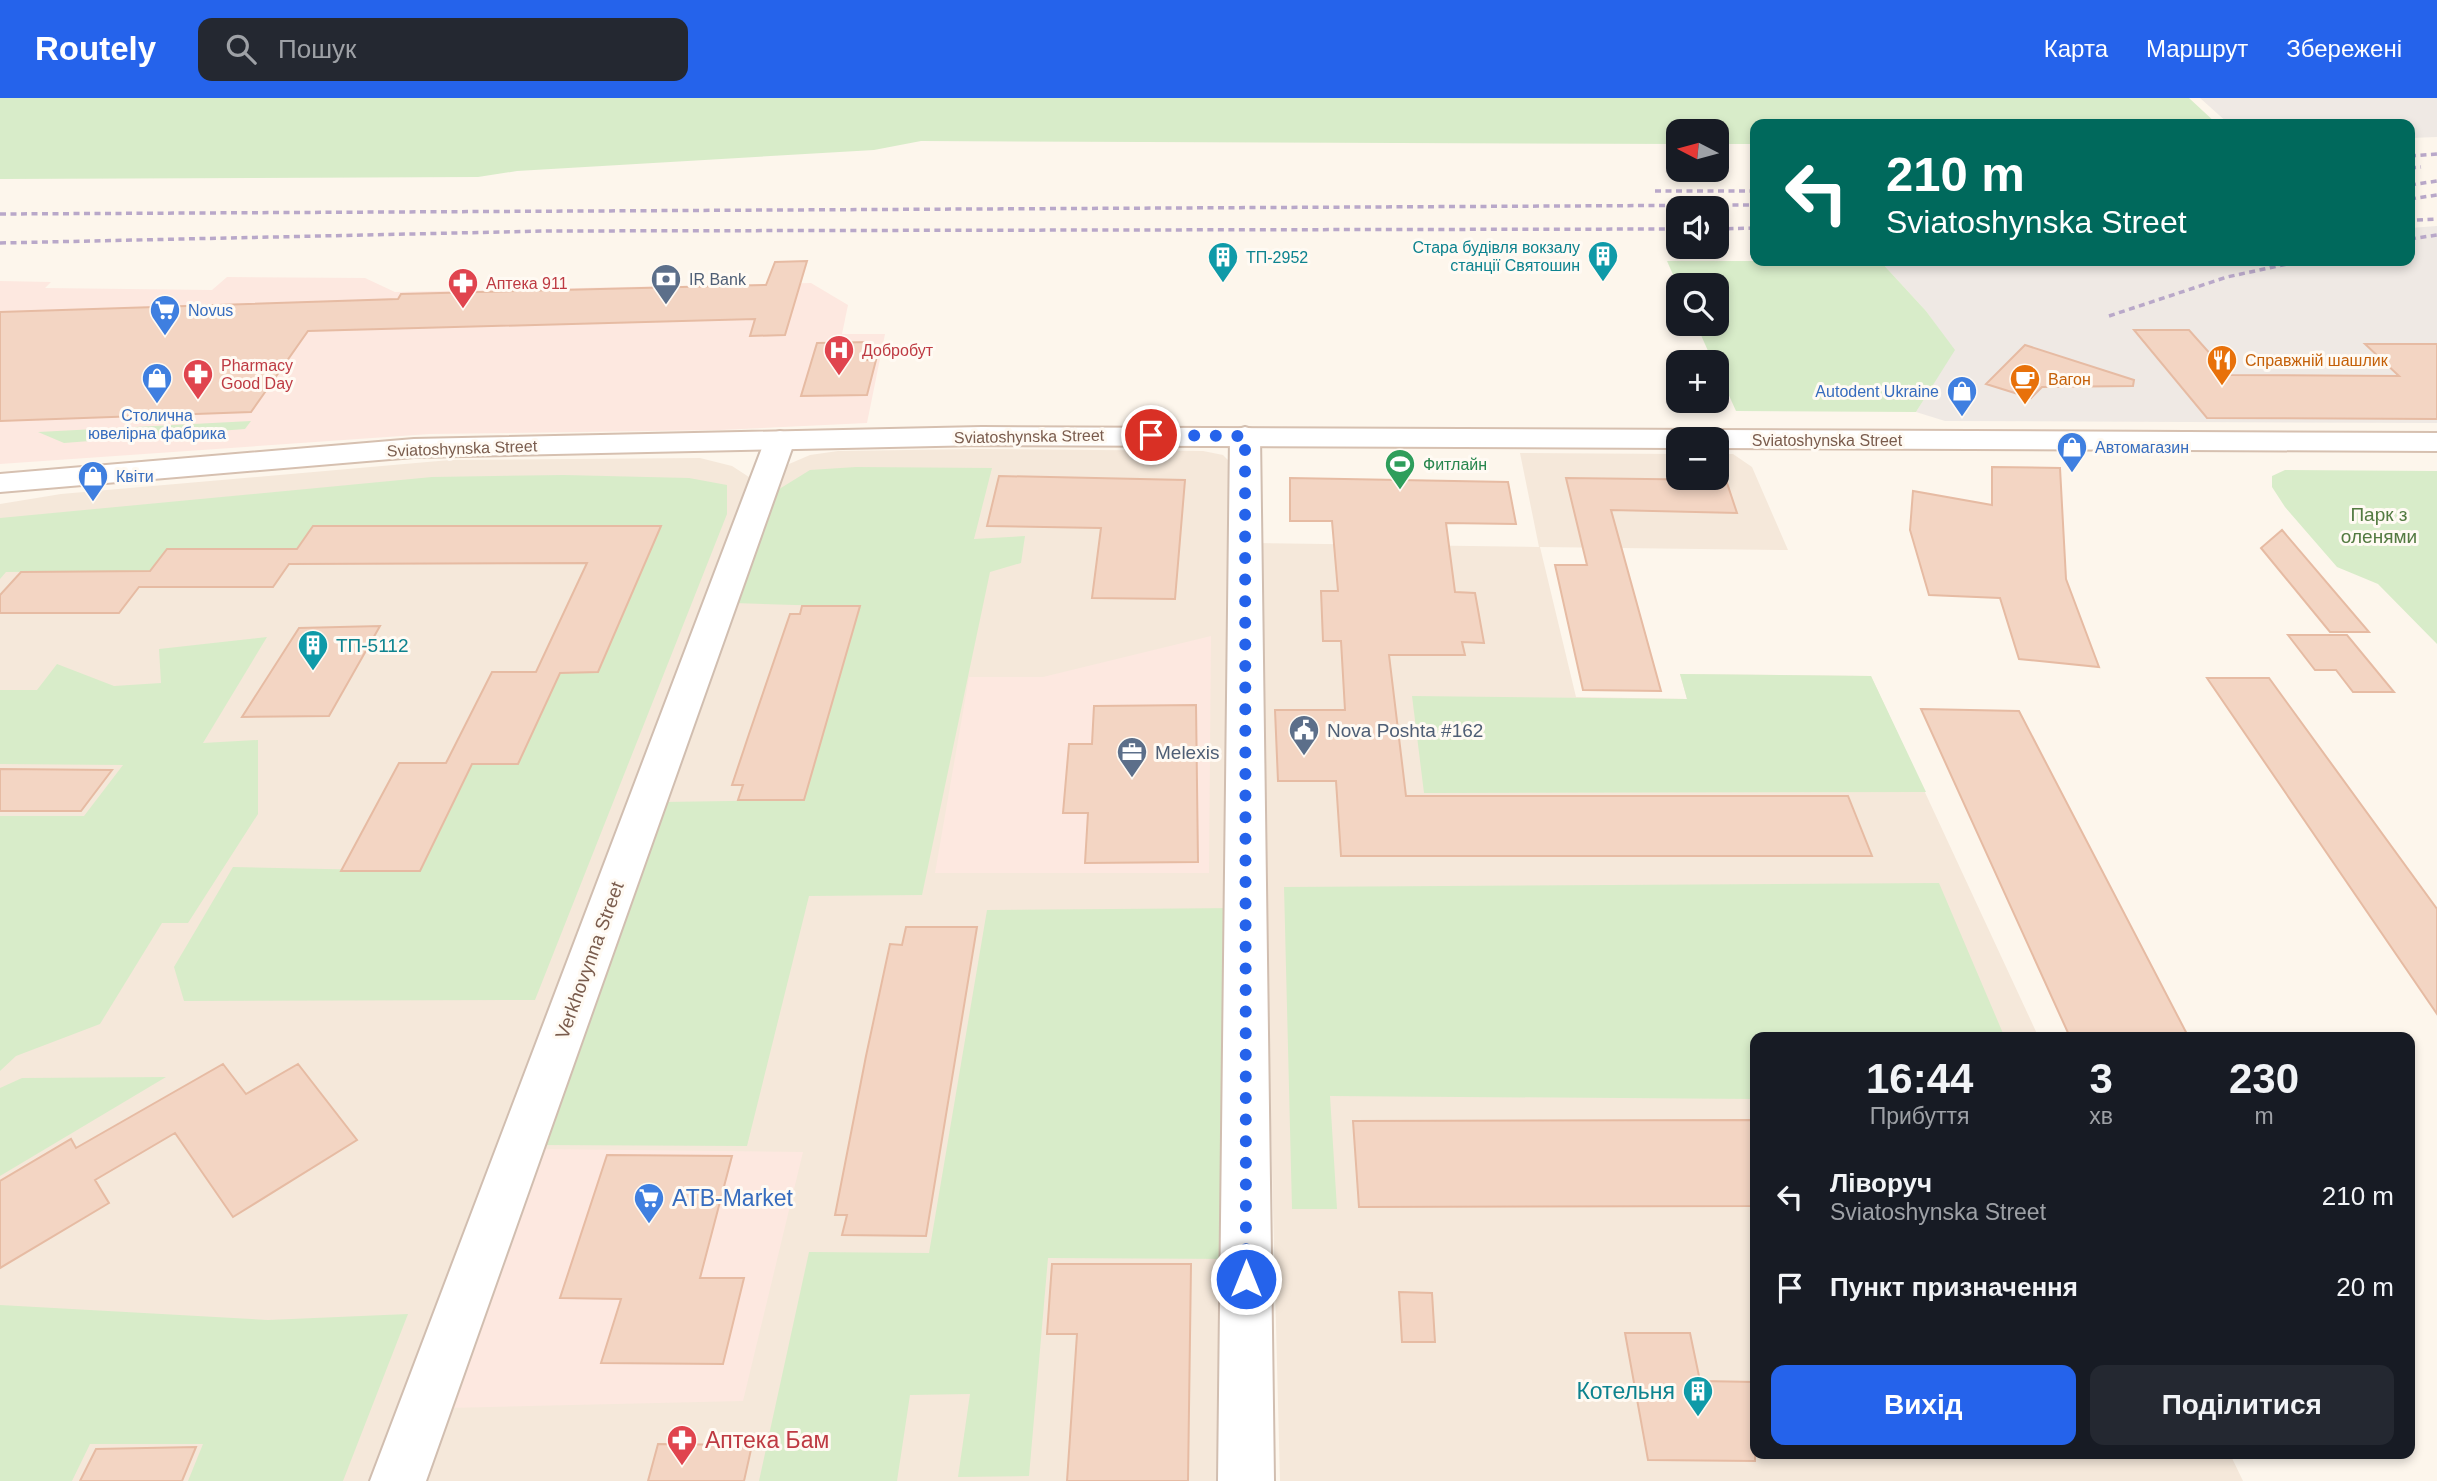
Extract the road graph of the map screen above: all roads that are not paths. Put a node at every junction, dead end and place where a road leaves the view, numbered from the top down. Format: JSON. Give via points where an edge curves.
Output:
{"nodes":[{"id":1,"x":1245,"y":436,"type":"junction"},
{"id":2,"x":780,"y":440,"type":"junction"},
{"id":3,"x":2437,"y":442,"type":"edge"},
{"id":4,"x":0,"y":482,"type":"edge"},
{"id":5,"x":398,"y":1481,"type":"edge"},
{"id":6,"x":1246,"y":1481,"type":"edge"}],
"edges":[{"from":1,"to":2,"type":"main road","name":"Sviatoshynska Street"},
{"from":1,"to":3,"type":"main road","name":"Sviatoshynska Street"},
{"from":1,"to":6,"type":"main road"},
{"from":2,"to":4,"type":"main road","name":"Sviatoshynska Street","via":[[414,448]]},
{"from":2,"to":5,"type":"main road","name":"Verkhovynna Street"}]}
